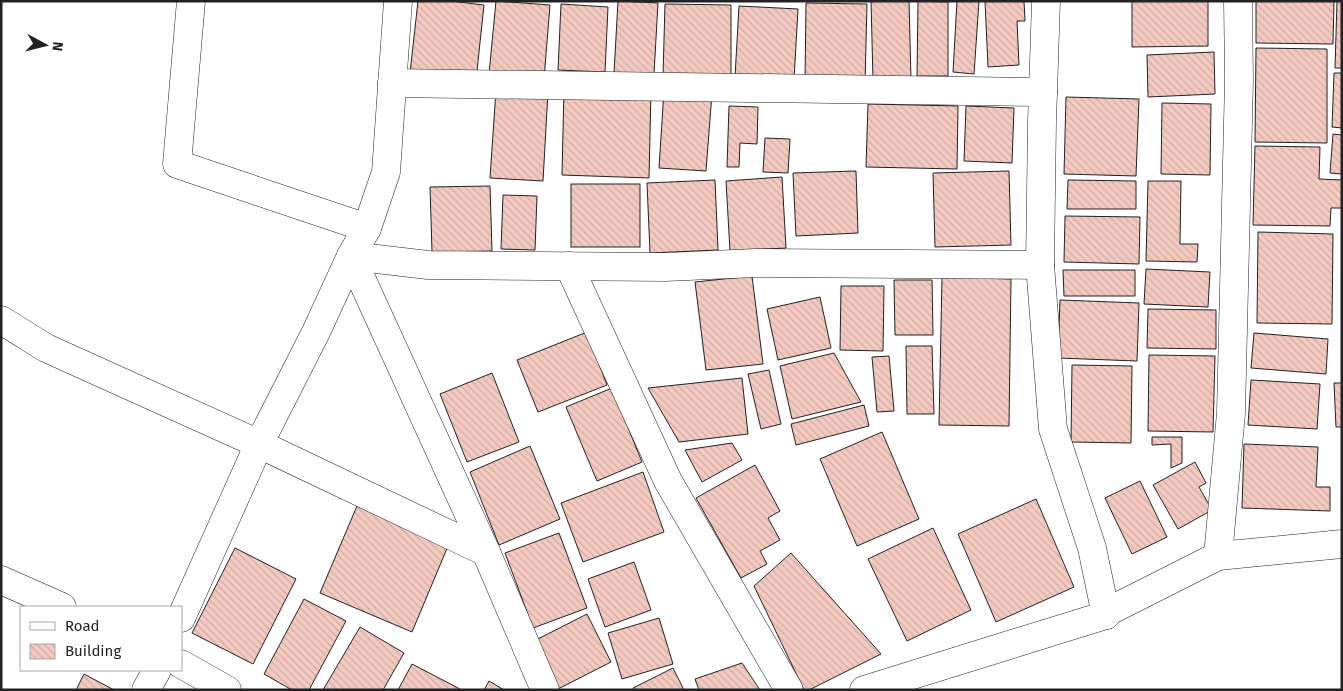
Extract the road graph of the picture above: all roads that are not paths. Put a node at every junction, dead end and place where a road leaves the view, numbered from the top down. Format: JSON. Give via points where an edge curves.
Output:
{"nodes":[{"id":1,"x":191,"y":1,"type":"edge"},
{"id":2,"x":398,"y":1,"type":"edge"},
{"id":3,"x":1046,"y":1,"type":"edge"},
{"id":4,"x":1238,"y":1,"type":"edge"},
{"id":5,"x":392,"y":83,"type":"junction"},
{"id":6,"x":1043,"y":92,"type":"junction"},
{"id":7,"x":367,"y":228,"type":"junction"},
{"id":8,"x":351,"y":256,"type":"junction"},
{"id":9,"x":1040,"y":265,"type":"junction"},
{"id":10,"x":569,"y":266,"type":"junction"},
{"id":11,"x":1,"y":320,"type":"edge"},
{"id":12,"x":259,"y":444,"type":"junction"},
{"id":13,"x":1342,"y":544,"type":"edge"},
{"id":14,"x":486,"y":552,"type":"junction"},
{"id":15,"x":1218,"y":556,"type":"junction"},
{"id":16,"x":1,"y":580,"type":"edge"},
{"id":17,"x":60,"y":606,"type":"edge"},
{"id":18,"x":1106,"y":615,"type":"junction"},
{"id":19,"x":182,"y":616,"type":"edge"},
{"id":20,"x":182,"y":665,"type":"edge"},
{"id":21,"x":156,"y":671,"type":"edge"},
{"id":22,"x":146,"y":690,"type":"edge"},
{"id":23,"x":228,"y":690,"type":"edge"},
{"id":24,"x":545,"y":690,"type":"edge"},
{"id":25,"x":790,"y":690,"type":"edge"},
{"id":26,"x":864,"y":690,"type":"edge"}],
"edges":[{"from":1,"to":7,"type":"street","via":[[177,164]]},
{"from":2,"to":5,"type":"street"},
{"from":3,"to":6,"type":"street"},
{"from":4,"to":15,"type":"street","via":[[1240,80],[1231,413]]},
{"from":5,"to":6,"type":"street"},
{"from":5,"to":7,"type":"street","via":[[386,172]]},
{"from":6,"to":9,"type":"street"},
{"from":7,"to":8,"type":"street"},
{"from":8,"to":10,"type":"street","via":[[428,265]]},
{"from":8,"to":12,"type":"street"},
{"from":8,"to":14,"type":"street"},
{"from":9,"to":10,"type":"street","via":[[756,263],[664,267]]},
{"from":9,"to":18,"type":"street","via":[[1053,429],[1092,548]]},
{"from":10,"to":25,"type":"street","via":[[668,481]]},
{"from":11,"to":12,"type":"street","via":[[46,348]]},
{"from":12,"to":14,"type":"street"},
{"from":12,"to":19,"type":"street"},
{"from":13,"to":15,"type":"street"},
{"from":14,"to":24,"type":"street"},
{"from":15,"to":18,"type":"street"},
{"from":16,"to":17,"type":"street"},
{"from":18,"to":26,"type":"street"},
{"from":20,"to":23,"type":"street"},
{"from":21,"to":22,"type":"street"}]}
